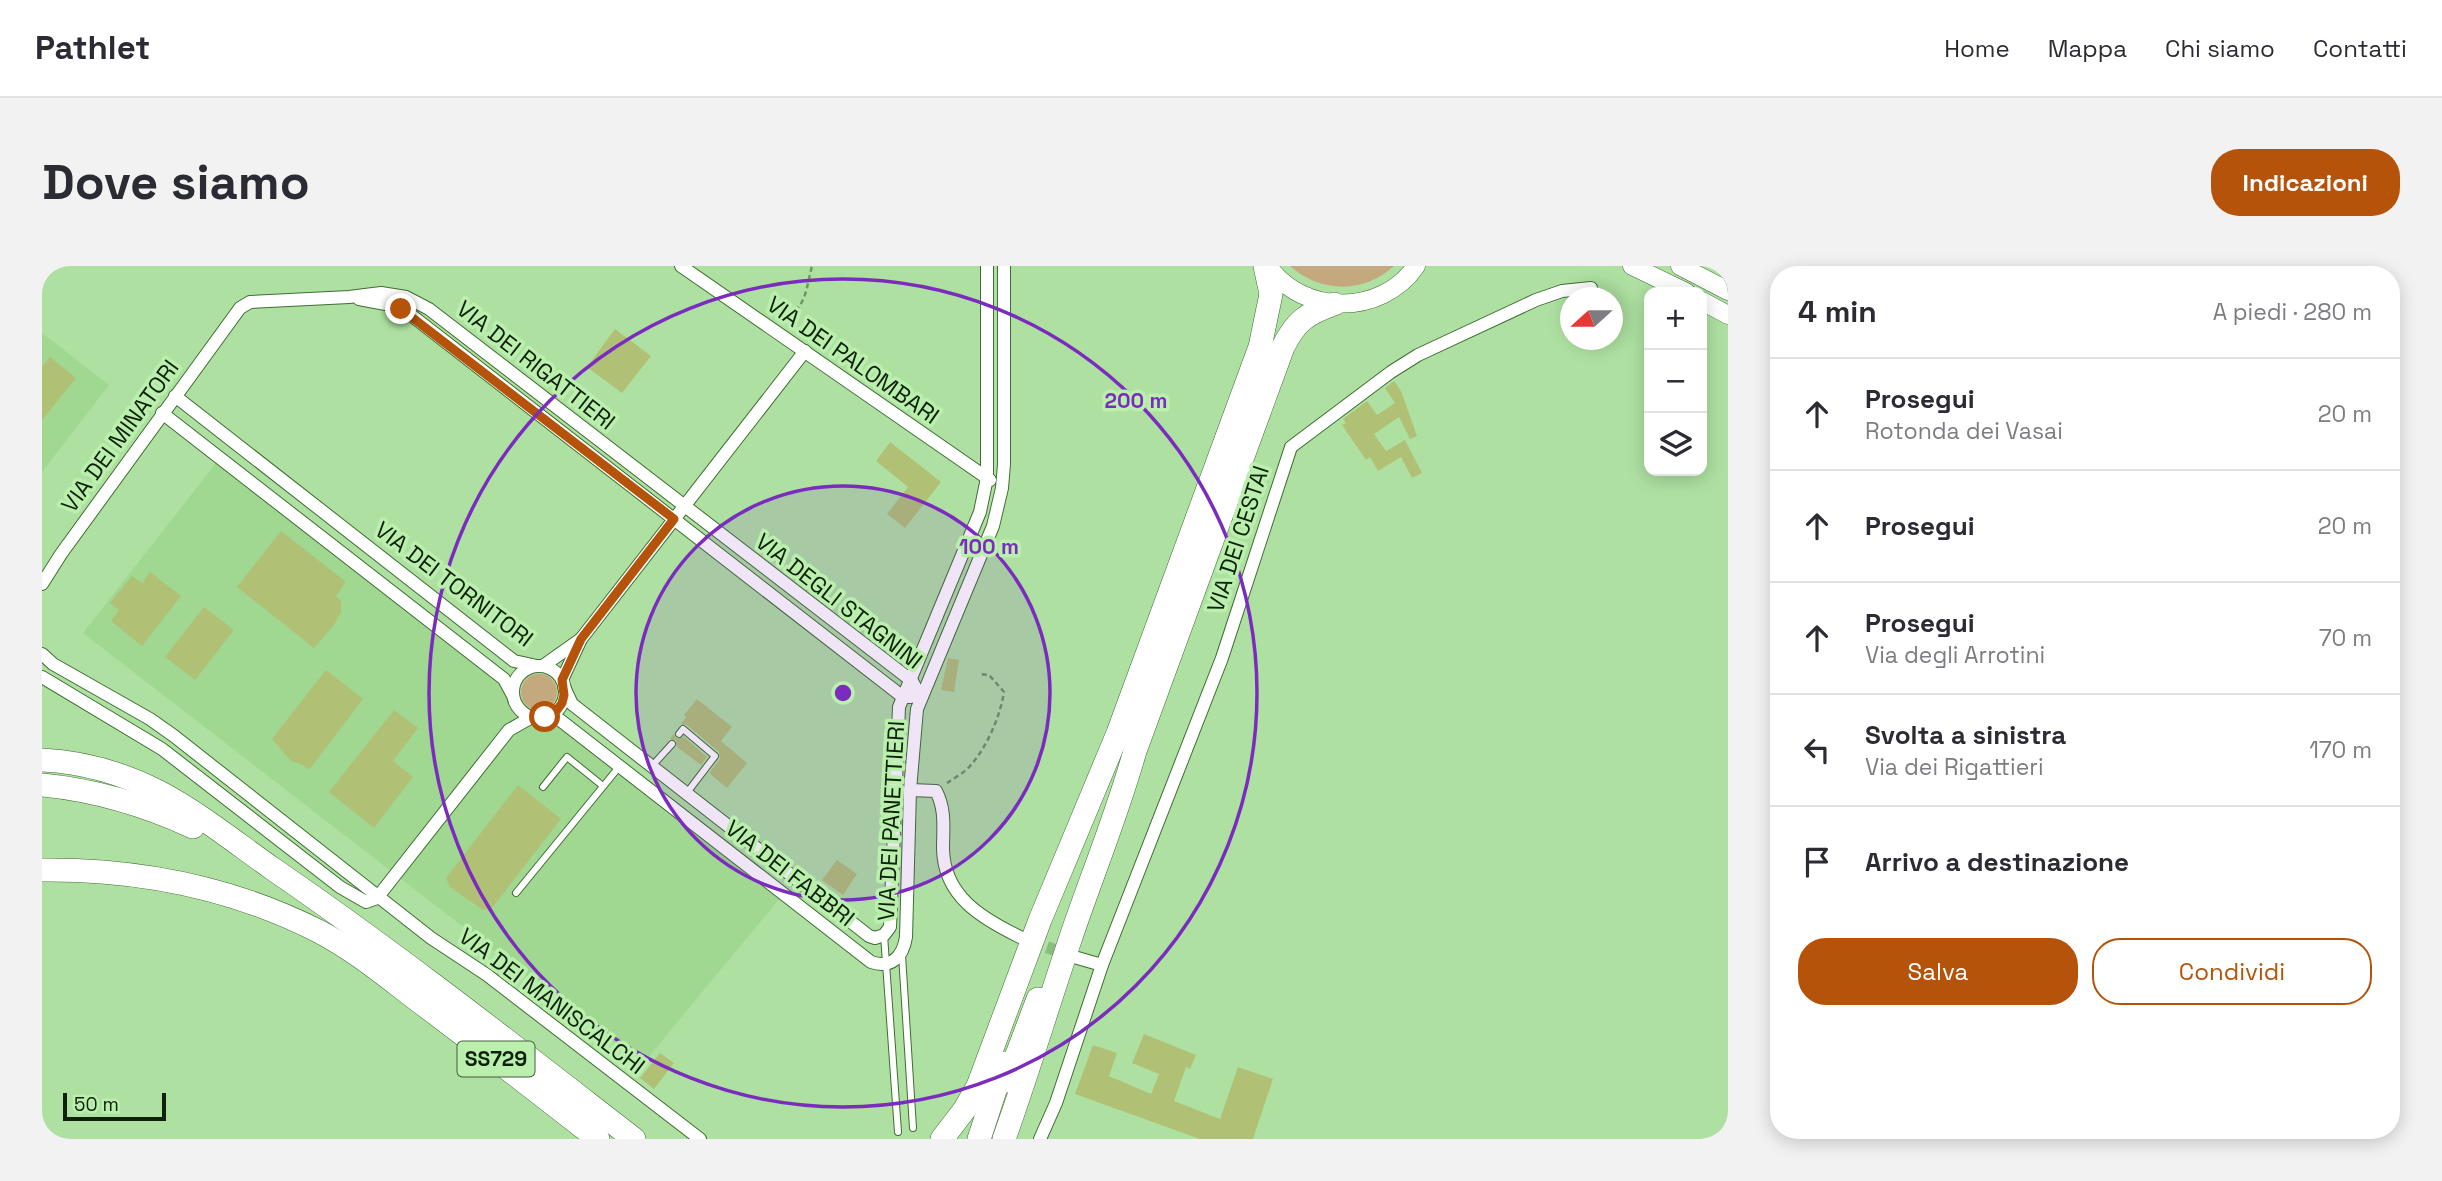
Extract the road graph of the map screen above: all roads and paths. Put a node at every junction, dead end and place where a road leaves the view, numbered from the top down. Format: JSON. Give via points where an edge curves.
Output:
{"nodes":[{"id":1,"x":681,"y":266,"type":"edge"},
{"id":2,"x":812,"y":266,"type":"edge"},
{"id":3,"x":987,"y":266,"type":"edge"},
{"id":4,"x":1004,"y":266,"type":"edge"},
{"id":5,"x":1266,"y":266,"type":"edge"},
{"id":6,"x":1430,"y":266,"type":"edge"},
{"id":7,"x":1632,"y":266,"type":"edge"},
{"id":8,"x":1680,"y":266,"type":"edge"},
{"id":9,"x":1413,"y":271,"type":"edge"},
{"id":10,"x":1676,"y":287,"type":"edge"},
{"id":11,"x":1560,"y":292,"type":"edge"},
{"id":12,"x":1728,"y":292,"type":"edge"},
{"id":13,"x":349,"y":297,"type":"junction"},
{"id":14,"x":1334,"y":304,"type":"junction"},
{"id":15,"x":1707,"y":304,"type":"edge"},
{"id":16,"x":234,"y":314,"type":"joint"},
{"id":17,"x":1728,"y":315,"type":"edge"},
{"id":18,"x":771,"y":328,"type":"junction"},
{"id":19,"x":804,"y":351,"type":"junction"},
{"id":20,"x":175,"y":396,"type":"junction"},
{"id":21,"x":162,"y":414,"type":"junction"},
{"id":22,"x":987,"y":478,"type":"junction"},
{"id":23,"x":1002,"y":488,"type":"junction"},
{"id":24,"x":683,"y":506,"type":"junction"},
{"id":25,"x":674,"y":519,"type":"junction"},
{"id":26,"x":349,"y":531,"type":"junction"},
{"id":27,"x":335,"y":548,"type":"junction"},
{"id":28,"x":61,"y":554,"type":"junction"},
{"id":29,"x":42,"y":573,"type":"edge"},
{"id":30,"x":42,"y":584,"type":"edge"},
{"id":31,"x":581,"y":639,"type":"junction"},
{"id":32,"x":42,"y":654,"type":"edge"},
{"id":33,"x":540,"y":666,"type":"junction"},
{"id":34,"x":979,"y":674,"type":"dead end"},
{"id":35,"x":42,"y":677,"type":"edge"},
{"id":36,"x":912,"y":681,"type":"junction"},
{"id":37,"x":563,"y":684,"type":"junction"},
{"id":38,"x":903,"y":697,"type":"junction"},
{"id":39,"x":514,"y":698,"type":"junction"},
{"id":40,"x":921,"y":698,"type":"junction"},
{"id":41,"x":538,"y":717,"type":"junction"},
{"id":42,"x":509,"y":730,"type":"junction"},
{"id":43,"x":1118,"y":733,"type":"junction"},
{"id":44,"x":679,"y":734,"type":"dead end"},
{"id":45,"x":672,"y":744,"type":"dead end"},
{"id":46,"x":1135,"y":751,"type":"junction"},
{"id":47,"x":42,"y":758,"type":"edge"},
{"id":48,"x":208,"y":762,"type":"junction"},
{"id":49,"x":652,"y":766,"type":"junction"},
{"id":50,"x":619,"y":767,"type":"junction"},
{"id":51,"x":198,"y":775,"type":"junction"},
{"id":52,"x":42,"y":785,"type":"edge"},
{"id":53,"x":603,"y":786,"type":"junction"},
{"id":54,"x":543,"y":788,"type":"dead end"},
{"id":55,"x":910,"y":790,"type":"junction"},
{"id":56,"x":936,"y":791,"type":"junction"},
{"id":57,"x":686,"y":794,"type":"junction"},
{"id":58,"x":717,"y":818,"type":"junction"},
{"id":59,"x":705,"y":834,"type":"junction"},
{"id":60,"x":274,"y":869,"type":"junction"},
{"id":61,"x":42,"y":870,"type":"edge"},
{"id":62,"x":42,"y":881,"type":"edge"},
{"id":63,"x":516,"y":893,"type":"dead end"},
{"id":64,"x":379,"y":896,"type":"junction"},
{"id":65,"x":249,"y":902,"type":"junction"},
{"id":66,"x":884,"y":935,"type":"junction"},
{"id":67,"x":1020,"y":937,"type":"tunnel mouth"},
{"id":68,"x":902,"y":954,"type":"junction"},
{"id":69,"x":1074,"y":957,"type":"tunnel mouth"},
{"id":70,"x":886,"y":964,"type":"junction"},
{"id":71,"x":1102,"y":965,"type":"junction"},
{"id":72,"x":485,"y":1023,"type":"junction"},
{"id":73,"x":543,"y":1096,"type":"junction"},
{"id":74,"x":914,"y":1128,"type":"dead end"},
{"id":75,"x":898,"y":1132,"type":"dead end"},
{"id":76,"x":589,"y":1139,"type":"edge"},
{"id":77,"x":598,"y":1139,"type":"edge"},
{"id":78,"x":634,"y":1139,"type":"edge"},
{"id":79,"x":654,"y":1139,"type":"edge"},
{"id":80,"x":700,"y":1139,"type":"edge"},
{"id":81,"x":942,"y":1139,"type":"edge"},
{"id":82,"x":981,"y":1139,"type":"edge"},
{"id":83,"x":1004,"y":1139,"type":"edge"},
{"id":84,"x":1040,"y":1139,"type":"edge"}],
"edges":[{"from":1,"to":18,"type":"street","name":"VIA DEI PALOMBARI"},
{"from":2,"to":18,"type":"path","via":[[806,297],[793,315]]},
{"from":3,"to":22,"type":"street","name":"VIA DEI PANETTIERI"},
{"from":4,"to":23,"type":"street","name":"VIA DEI PANETTIERI"},
{"from":5,"to":14,"type":"main road","via":[[1292,289]]},
{"from":5,"to":43,"type":"highway","via":[[1271,294],[1259,347]]},
{"from":6,"to":9,"type":"main road"},
{"from":7,"to":10,"type":"main road"},
{"from":8,"to":12,"type":"main road"},
{"from":9,"to":14,"type":"main road","via":[[1375,299]]},
{"from":11,"to":71,"type":"street","name":"VIA DEI CESTAI","via":[[1418,355],[1291,447],[1222,658]]},
{"from":13,"to":16,"type":"street","name":"VIA DEI RIGATTIERI","via":[[250,302]]},
{"from":13,"to":24,"type":"street","name":"VIA DEI RIGATTIERI","via":[[393,293],[418,302]]},
{"from":13,"to":25,"type":"street","name":"VIA DEI RIGATTIERI","via":[[391,305],[411,316]]},
{"from":14,"to":46,"type":"highway","via":[[1298,322],[1283,347]]},
{"from":15,"to":17,"type":"main road"},
{"from":16,"to":20,"type":"street","name":"VIA DEI MINATORI"},
{"from":18,"to":19,"type":"street","name":"VIA DEI PALOMBARI"},
{"from":19,"to":22,"type":"street","name":"VIA DEI PALOMBARI"},
{"from":19,"to":24,"type":"street"},
{"from":20,"to":21,"type":"street","name":"VIA DEI MINATORI"},
{"from":20,"to":26,"type":"street","name":"VIA DEI TORNITORI"},
{"from":21,"to":27,"type":"street","name":"VIA DEI TORNITORI"},
{"from":21,"to":28,"type":"street","name":"VIA DEI MINATORI"},
{"from":22,"to":23,"type":"street","name":"VIA DEI PALOMBARI"},
{"from":22,"to":36,"type":"street","name":"VIA DEI PANETTIERI","via":[[980,512]]},
{"from":23,"to":40,"type":"street","name":"VIA DEI PANETTIERI","via":[[993,526]]},
{"from":24,"to":25,"type":"street"},
{"from":24,"to":36,"type":"street","name":"VIA DEGLI STAGNINI"},
{"from":25,"to":31,"type":"street"},
{"from":25,"to":38,"type":"street","name":"VIA DEGLI STAGNINI"},
{"from":26,"to":27,"type":"street","name":"VIA DEI TORNITORI"},
{"from":26,"to":33,"type":"street","name":"VIA DEI TORNITORI","via":[[514,661]]},
{"from":27,"to":39,"type":"street","name":"VIA DEI TORNITORI","via":[[504,680]]},
{"from":28,"to":29,"type":"street"},
{"from":28,"to":30,"type":"street","name":"VIA DEI MINATORI"},
{"from":31,"to":33,"type":"street"},
{"from":31,"to":37,"type":"street"},
{"from":32,"to":48,"type":"street","name":"VIA DEI MANISCALCHI","via":[[150,719]]},
{"from":33,"to":37,"type":"street","via":[[553,670]]},
{"from":33,"to":39,"type":"street","via":[[529,667],[516,678]]},
{"from":34,"to":56,"type":"path","via":[[989,675],[1004,692],[1002,707],[969,767]]},
{"from":35,"to":51,"type":"street","via":[[138,733]]},
{"from":36,"to":38,"type":"street","name":"VIA DEI PANETTIERI"},
{"from":36,"to":40,"type":"street","name":"VIA DEGLI STAGNINI"},
{"from":37,"to":41,"type":"street","via":[[557,710]]},
{"from":37,"to":49,"type":"street","name":"VIA DEI FABBRI","via":[[572,704]]},
{"from":38,"to":40,"type":"street","name":"VIA DEGLI STAGNINI"},
{"from":38,"to":66,"type":"street","name":"VIA DEI PANETTIERI","via":[[898,717],[890,927]]},
{"from":39,"to":41,"type":"street","via":[[519,709]]},
{"from":39,"to":42,"type":"street"},
{"from":40,"to":55,"type":"street","name":"VIA DEI PANETTIERI"},
{"from":41,"to":42,"type":"street"},
{"from":41,"to":50,"type":"street","name":"VIA DEI FABBRI","via":[[560,720]]},
{"from":42,"to":64,"type":"street"},
{"from":43,"to":81,"type":"highway","via":[[978,1086]]},
{"from":43,"to":82,"type":"highway","via":[[993,1091]]},
{"from":44,"to":57,"type":"lane","via":[[683,729],[715,756]]},
{"from":45,"to":49,"type":"lane"},
{"from":46,"to":82,"type":"highway"},
{"from":46,"to":83,"type":"highway"},
{"from":47,"to":60,"type":"highway","number":"SS729","via":[[124,776],[159,792]]},
{"from":48,"to":51,"type":"street"},
{"from":48,"to":64,"type":"street","name":"VIA DEI MANISCALCHI"},
{"from":49,"to":57,"type":"street","name":"VIA DEI FABBRI"},
{"from":50,"to":53,"type":"lane"},
{"from":50,"to":59,"type":"street","name":"VIA DEI FABBRI"},
{"from":51,"to":64,"type":"street","via":[[340,887],[366,902]]},
{"from":52,"to":60,"type":"highway","via":[[123,800],[203,831]]},
{"from":53,"to":54,"type":"lane","via":[[567,757]]},
{"from":53,"to":63,"type":"lane"},
{"from":55,"to":56,"type":"street"},
{"from":55,"to":68,"type":"street","name":"VIA DEI PANETTIERI"},
{"from":56,"to":67,"type":"street","via":[[943,803],[944,868],[951,883],[972,908]]},
{"from":57,"to":58,"type":"street","name":"VIA DEI FABBRI"},
{"from":58,"to":59,"type":"street","name":"VIA DEI FABBRI"},
{"from":58,"to":66,"type":"street","name":"VIA DEI FABBRI","via":[[869,936]]},
{"from":59,"to":70,"type":"street","name":"VIA DEI FABBRI","via":[[865,957]]},
{"from":60,"to":72,"type":"highway","number":"SS729"},
{"from":61,"to":65,"type":"highway","number":"SS729","via":[[149,876]]},
{"from":62,"to":65,"type":"highway","via":[[129,881]]},
{"from":64,"to":80,"type":"street","name":"VIA DEI MANISCALCHI"},
{"from":65,"to":73,"type":"highway","number":"SS729","via":[[322,933],[351,951]]},
{"from":66,"to":70,"type":"lane"},
{"from":68,"to":70,"type":"street","name":"VIA DEI PANETTIERI"},
{"from":68,"to":74,"type":"lane"},
{"from":69,"to":71,"type":"street"},
{"from":70,"to":75,"type":"lane"},
{"from":71,"to":84,"type":"street","name":"VIA DEI CESTAI"},
{"from":72,"to":78,"type":"highway","number":"SS729"},
{"from":72,"to":79,"type":"highway","via":[[594,1092]]},
{"from":73,"to":76,"type":"highway"},
{"from":73,"to":77,"type":"highway","number":"SS729"}]}
